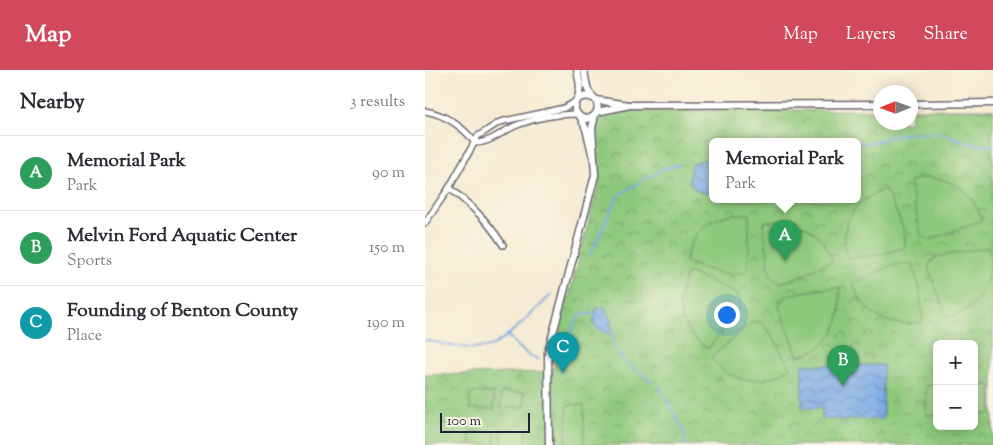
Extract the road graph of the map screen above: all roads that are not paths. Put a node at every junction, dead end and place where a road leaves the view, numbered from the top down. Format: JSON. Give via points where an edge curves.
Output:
{"nodes":[{"id":1,"x":577,"y":70,"type":"edge"},
{"id":2,"x":584,"y":70,"type":"edge"},
{"id":3,"x":594,"y":99,"type":"junction"},
{"id":4,"x":577,"y":101,"type":"junction"},
{"id":5,"x":993,"y":103,"type":"edge"},
{"id":6,"x":873,"y":104,"type":"edge"},
{"id":7,"x":918,"y":104,"type":"edge"},
{"id":8,"x":630,"y":105,"type":"junction"},
{"id":9,"x":425,"y":111,"type":"edge"},
{"id":10,"x":596,"y":114,"type":"junction"},
{"id":11,"x":579,"y":116,"type":"junction"},
{"id":12,"x":475,"y":143,"type":"junction"},
{"id":13,"x":593,"y":156,"type":"junction"},
{"id":14,"x":449,"y":188,"type":"junction"},
{"id":15,"x":425,"y":224,"type":"edge"},
{"id":16,"x":503,"y":245,"type":"dead end"},
{"id":17,"x":549,"y":445,"type":"edge"}],
"edges":[{"from":1,"to":4,"type":"street"},
{"from":2,"to":3,"type":"street","via":[[589,94]]},
{"from":3,"to":4,"type":"street","via":[[588,96]]},
{"from":3,"to":8,"type":"street"},
{"from":3,"to":10,"type":"street","via":[[598,106]]},
{"from":4,"to":11,"type":"street","via":[[575,110]]},
{"from":4,"to":12,"type":"street","via":[[564,108],[500,122],[478,136]]},
{"from":5,"to":7,"type":"street"},
{"from":6,"to":8,"type":"street"},
{"from":8,"to":10,"type":"street"},
{"from":9,"to":12,"type":"street","via":[[463,129]]},
{"from":10,"to":11,"type":"street","via":[[589,118]]},
{"from":10,"to":13,"type":"street"},
{"from":11,"to":12,"type":"street","via":[[548,117],[520,124],[485,143]]},
{"from":11,"to":13,"type":"street"},
{"from":12,"to":14,"type":"street"},
{"from":13,"to":17,"type":"street","via":[[595,175],[548,352]]},
{"from":14,"to":15,"type":"street"},
{"from":14,"to":16,"type":"street","via":[[475,209]]}]}
